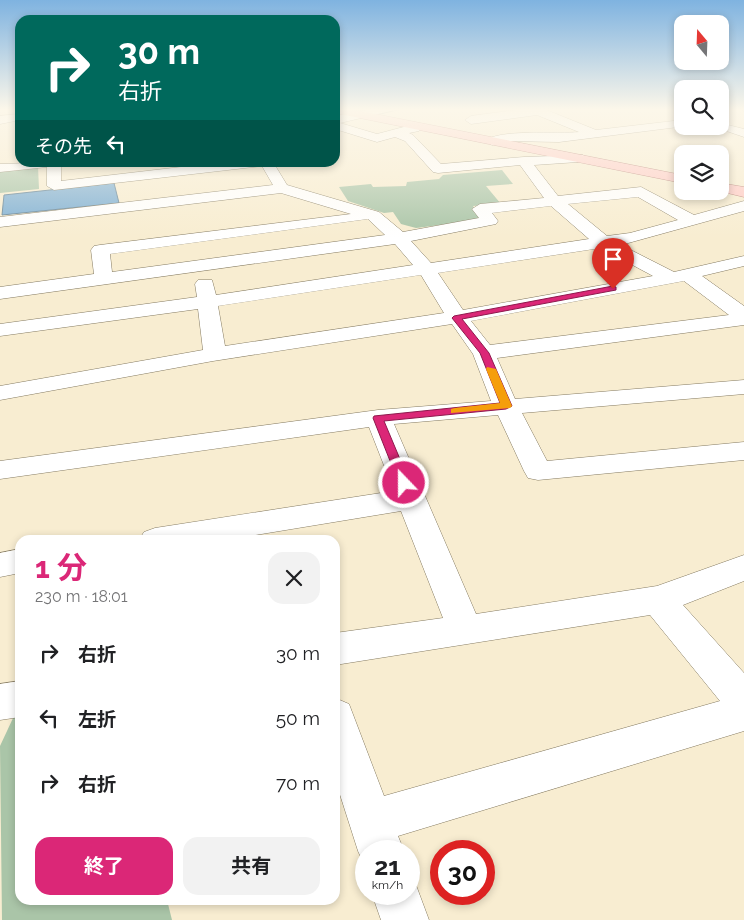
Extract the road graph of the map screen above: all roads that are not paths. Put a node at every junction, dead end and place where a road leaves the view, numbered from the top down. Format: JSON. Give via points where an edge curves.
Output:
{"nodes":[{"id":1,"x":422,"y":152,"type":"edge"},
{"id":2,"x":547,"y":152,"type":"edge"},
{"id":3,"x":578,"y":158,"type":"junction"},
{"id":4,"x":524,"y":161,"type":"junction"},
{"id":5,"x":15,"y":162,"type":"edge"},
{"id":6,"x":0,"y":164,"type":"edge"},
{"id":7,"x":15,"y":167,"type":"edge"},
{"id":8,"x":56,"y":167,"type":"edge"},
{"id":9,"x":222,"y":167,"type":"edge"},
{"id":10,"x":269,"y":167,"type":"edge"},
{"id":11,"x":0,"y":168,"type":"edge"},
{"id":12,"x":674,"y":177,"type":"edge"},
{"id":13,"x":124,"y":178,"type":"junction"},
{"id":14,"x":282,"y":188,"type":"junction"},
{"id":15,"x":729,"y":189,"type":"edge"},
{"id":16,"x":744,"y":192,"type":"edge"},
{"id":17,"x":190,"y":199,"type":"junction"},
{"id":18,"x":555,"y":202,"type":"junction"},
{"id":19,"x":132,"y":206,"type":"junction"},
{"id":20,"x":744,"y":206,"type":"edge"},
{"id":21,"x":373,"y":215,"type":"junction"},
{"id":22,"x":692,"y":220,"type":"junction"},
{"id":23,"x":0,"y":222,"type":"edge"},
{"id":24,"x":199,"y":237,"type":"junction"},
{"id":25,"x":399,"y":238,"type":"junction"},
{"id":26,"x":603,"y":242,"type":"junction"},
{"id":27,"x":744,"y":261,"type":"edge"},
{"id":28,"x":203,"y":266,"type":"junction"},
{"id":29,"x":426,"y":269,"type":"junction"},
{"id":30,"x":680,"y":276,"type":"junction"},
{"id":31,"x":104,"y":279,"type":"junction"},
{"id":32,"x":0,"y":293,"type":"edge"},
{"id":33,"x":744,"y":295,"type":"edge"},
{"id":34,"x":720,"y":298,"type":"junction"},
{"id":35,"x":208,"y":302,"type":"junction"},
{"id":36,"x":457,"y":318,"type":"junction"},
{"id":37,"x":744,"y":318,"type":"edge"},
{"id":38,"x":0,"y":330,"type":"edge"},
{"id":39,"x":484,"y":353,"type":"junction"},
{"id":40,"x":215,"y":355,"type":"junction"},
{"id":41,"x":744,"y":387,"type":"edge"},
{"id":42,"x":0,"y":393,"type":"edge"},
{"id":43,"x":506,"y":406,"type":"junction"},
{"id":44,"x":378,"y":418,"type":"junction"},
{"id":45,"x":744,"y":451,"type":"edge"},
{"id":46,"x":0,"y":470,"type":"edge"},
{"id":47,"x":410,"y":499,"type":"junction"},
{"id":48,"x":185,"y":535,"type":"edge"},
{"id":49,"x":15,"y":562,"type":"edge"},
{"id":50,"x":0,"y":565,"type":"edge"},
{"id":51,"x":744,"y":568,"type":"edge"},
{"id":52,"x":658,"y":600,"type":"junction"},
{"id":53,"x":465,"y":630,"type":"junction"},
{"id":54,"x":340,"y":648,"type":"edge"},
{"id":55,"x":15,"y":700,"type":"edge"},
{"id":56,"x":744,"y":701,"type":"edge"},
{"id":57,"x":0,"y":702,"type":"edge"},
{"id":58,"x":744,"y":713,"type":"edge"},
{"id":59,"x":340,"y":732,"type":"edge"},
{"id":60,"x":376,"y":836,"type":"edge"},
{"id":61,"x":400,"y":905,"type":"edge"},
{"id":62,"x":405,"y":920,"type":"edge"}],
"edges":[{"from":1,"to":4,"type":"street","via":[[438,168]]},
{"from":2,"to":3,"type":"main road"},
{"from":3,"to":4,"type":"street"},
{"from":3,"to":12,"type":"main road"},
{"from":4,"to":18,"type":"street"},
{"from":5,"to":6,"type":"street"},
{"from":7,"to":11,"type":"street"},
{"from":8,"to":13,"type":"street","via":[[54,186]]},
{"from":9,"to":13,"type":"street"},
{"from":10,"to":14,"type":"street"},
{"from":13,"to":19,"type":"street"},
{"from":14,"to":17,"type":"street"},
{"from":14,"to":21,"type":"street"},
{"from":15,"to":16,"type":"main road"},
{"from":17,"to":19,"type":"street"},
{"from":17,"to":24,"type":"street"},
{"from":18,"to":22,"type":"street","via":[[641,192]]},
{"from":18,"to":25,"type":"street","via":[[480,208],[490,221]]},
{"from":18,"to":26,"type":"street"},
{"from":19,"to":23,"type":"street"},
{"from":20,"to":22,"type":"street"},
{"from":21,"to":24,"type":"street"},
{"from":21,"to":25,"type":"street"},
{"from":22,"to":26,"type":"street","via":[[631,238]]},
{"from":24,"to":28,"type":"street"},
{"from":24,"to":31,"type":"street","via":[[100,250]]},
{"from":25,"to":28,"type":"street"},
{"from":25,"to":29,"type":"street"},
{"from":26,"to":29,"type":"street"},
{"from":26,"to":30,"type":"street"},
{"from":27,"to":30,"type":"street"},
{"from":28,"to":31,"type":"street"},
{"from":28,"to":35,"type":"street"},
{"from":29,"to":35,"type":"street"},
{"from":29,"to":36,"type":"street"},
{"from":30,"to":34,"type":"street"},
{"from":30,"to":36,"type":"street"},
{"from":31,"to":32,"type":"street"},
{"from":33,"to":34,"type":"street"},
{"from":34,"to":37,"type":"street"},
{"from":35,"to":38,"type":"street"},
{"from":35,"to":40,"type":"street"},
{"from":36,"to":39,"type":"street"},
{"from":36,"to":40,"type":"street"},
{"from":37,"to":39,"type":"street"},
{"from":39,"to":43,"type":"street"},
{"from":40,"to":42,"type":"street"},
{"from":41,"to":43,"type":"street"},
{"from":43,"to":44,"type":"street"},
{"from":43,"to":45,"type":"street","via":[[538,471]]},
{"from":44,"to":46,"type":"street"},
{"from":44,"to":47,"type":"street"},
{"from":47,"to":48,"type":"street"},
{"from":47,"to":53,"type":"street"},
{"from":49,"to":50,"type":"street"},
{"from":51,"to":52,"type":"street"},
{"from":52,"to":53,"type":"street"},
{"from":52,"to":56,"type":"street"},
{"from":53,"to":54,"type":"street"},
{"from":55,"to":57,"type":"street"},
{"from":58,"to":60,"type":"street"},
{"from":59,"to":60,"type":"street"},
{"from":61,"to":62,"type":"street"}]}
